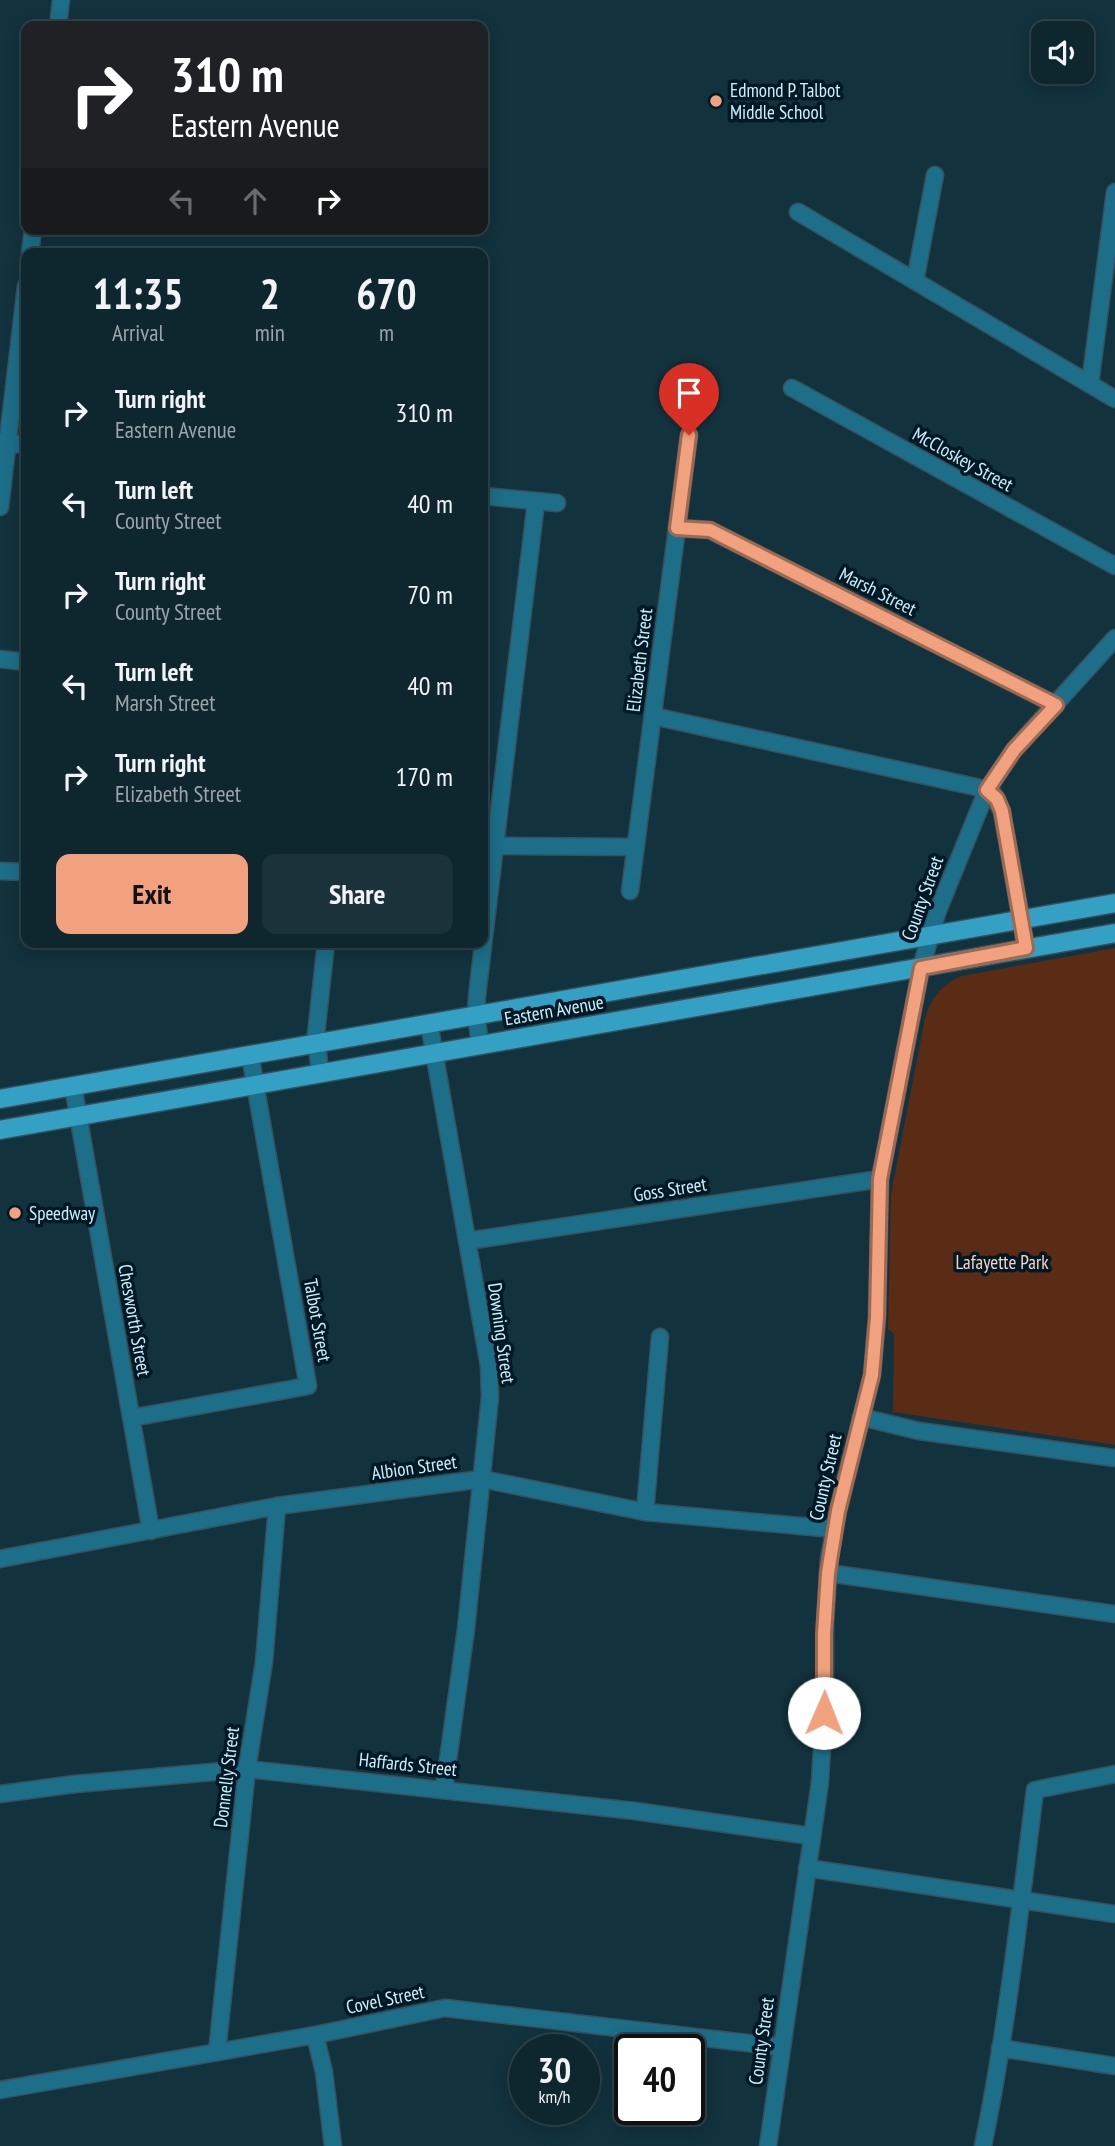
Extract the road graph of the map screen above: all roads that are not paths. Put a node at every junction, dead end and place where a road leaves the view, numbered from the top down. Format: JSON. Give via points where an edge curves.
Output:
{"nodes":[{"id":1,"x":61,"y":0,"type":"edge"},
{"id":2,"x":59,"y":21,"type":"edge"},
{"id":3,"x":935,"y":175,"type":"dead end"},
{"id":4,"x":1115,"y":192,"type":"edge"},
{"id":5,"x":798,"y":212,"type":"dead end"},
{"id":6,"x":915,"y":281,"type":"junction"},
{"id":7,"x":21,"y":322,"type":"edge"},
{"id":8,"x":1090,"y":384,"type":"junction"},
{"id":9,"x":792,"y":388,"type":"dead end"},
{"id":10,"x":1115,"y":399,"type":"edge"},
{"id":11,"x":689,"y":435,"type":"dead end"},
{"id":12,"x":4,"y":443,"type":"edge"},
{"id":13,"x":488,"y":497,"type":"edge"},
{"id":14,"x":536,"y":502,"type":"junction"},
{"id":15,"x":557,"y":503,"type":"dead end"},
{"id":16,"x":0,"y":507,"type":"edge"},
{"id":17,"x":677,"y":528,"type":"junction"},
{"id":18,"x":1115,"y":566,"type":"edge"},
{"id":19,"x":1115,"y":638,"type":"edge"},
{"id":20,"x":0,"y":659,"type":"edge"},
{"id":21,"x":21,"y":661,"type":"edge"},
{"id":22,"x":1056,"y":705,"type":"junction"},
{"id":23,"x":653,"y":716,"type":"junction"},
{"id":24,"x":987,"y":790,"type":"junction"},
{"id":25,"x":495,"y":846,"type":"junction"},
{"id":26,"x":636,"y":847,"type":"junction"},
{"id":27,"x":0,"y":871,"type":"edge"},
{"id":28,"x":21,"y":873,"type":"edge"},
{"id":29,"x":630,"y":891,"type":"dead end"},
{"id":30,"x":1115,"y":902,"type":"edge"},
{"id":31,"x":488,"y":908,"type":"edge"},
{"id":32,"x":1021,"y":919,"type":"junction"},
{"id":33,"x":1115,"y":933,"type":"edge"},
{"id":34,"x":930,"y":935,"type":"junction"},
{"id":35,"x":326,"y":948,"type":"edge"},
{"id":36,"x":483,"y":948,"type":"edge"},
{"id":37,"x":1026,"y":948,"type":"junction"},
{"id":38,"x":921,"y":968,"type":"junction"},
{"id":39,"x":476,"y":1014,"type":"junction"},
{"id":40,"x":429,"y":1023,"type":"junction"},
{"id":41,"x":316,"y":1043,"type":"junction"},
{"id":42,"x":480,"y":1044,"type":"junction"},
{"id":43,"x":434,"y":1053,"type":"junction"},
{"id":44,"x":250,"y":1055,"type":"junction"},
{"id":45,"x":320,"y":1073,"type":"junction"},
{"id":46,"x":256,"y":1084,"type":"junction"},
{"id":47,"x":73,"y":1086,"type":"junction"},
{"id":48,"x":0,"y":1099,"type":"edge"},
{"id":49,"x":78,"y":1116,"type":"junction"},
{"id":50,"x":0,"y":1130,"type":"edge"},
{"id":51,"x":880,"y":1179,"type":"junction"},
{"id":52,"x":467,"y":1241,"type":"junction"},
{"id":53,"x":660,"y":1337,"type":"dead end"},
{"id":54,"x":861,"y":1417,"type":"junction"},
{"id":55,"x":131,"y":1418,"type":"junction"},
{"id":56,"x":1115,"y":1458,"type":"edge"},
{"id":57,"x":482,"y":1479,"type":"junction"},
{"id":58,"x":277,"y":1506,"type":"junction"},
{"id":59,"x":645,"y":1511,"type":"junction"},
{"id":60,"x":834,"y":1529,"type":"junction"},
{"id":61,"x":151,"y":1531,"type":"junction"},
{"id":62,"x":0,"y":1559,"type":"edge"},
{"id":63,"x":828,"y":1573,"type":"junction"},
{"id":64,"x":1115,"y":1614,"type":"edge"},
{"id":65,"x":247,"y":1769,"type":"junction"},
{"id":66,"x":1115,"y":1774,"type":"edge"},
{"id":67,"x":444,"y":1789,"type":"junction"},
{"id":68,"x":0,"y":1794,"type":"edge"},
{"id":69,"x":811,"y":1836,"type":"junction"},
{"id":70,"x":807,"y":1868,"type":"junction"},
{"id":71,"x":1021,"y":1900,"type":"junction"},
{"id":72,"x":1115,"y":1914,"type":"edge"},
{"id":73,"x":315,"y":2035,"type":"junction"},
{"id":74,"x":782,"y":2047,"type":"junction"},
{"id":75,"x":1000,"y":2048,"type":"junction"},
{"id":76,"x":216,"y":2052,"type":"junction"},
{"id":77,"x":1115,"y":2066,"type":"edge"},
{"id":78,"x":0,"y":2090,"type":"edge"},
{"id":79,"x":333,"y":2146,"type":"edge"},
{"id":80,"x":768,"y":2146,"type":"edge"},
{"id":81,"x":984,"y":2146,"type":"edge"}],
"edges":[{"from":1,"to":2,"type":"street"},
{"from":3,"to":6,"type":"street"},
{"from":4,"to":8,"type":"street"},
{"from":5,"to":6,"type":"street"},
{"from":6,"to":8,"type":"street"},
{"from":7,"to":12,"type":"street"},
{"from":8,"to":10,"type":"street"},
{"from":9,"to":18,"type":"street","name":"McCloskey Street"},
{"from":11,"to":17,"type":"street","name":"Elizabeth Street"},
{"from":12,"to":16,"type":"street"},
{"from":13,"to":14,"type":"street"},
{"from":14,"to":15,"type":"street"},
{"from":14,"to":25,"type":"street"},
{"from":17,"to":22,"type":"street","name":"Marsh Street","via":[[710,530]]},
{"from":17,"to":23,"type":"street","name":"Elizabeth Street"},
{"from":19,"to":22,"type":"street","name":"County Street"},
{"from":20,"to":21,"type":"street"},
{"from":22,"to":24,"type":"street","name":"County Street","via":[[1014,750]]},
{"from":23,"to":24,"type":"street"},
{"from":23,"to":26,"type":"street","name":"Elizabeth Street"},
{"from":24,"to":32,"type":"street","via":[[1000,804]]},
{"from":24,"to":34,"type":"street","name":"County Street"},
{"from":25,"to":26,"type":"street"},
{"from":25,"to":31,"type":"street"},
{"from":26,"to":29,"type":"street","name":"Elizabeth Street"},
{"from":27,"to":28,"type":"street"},
{"from":30,"to":32,"type":"main road","name":"Eastern Avenue"},
{"from":32,"to":34,"type":"main road","name":"Eastern Avenue"},
{"from":32,"to":37,"type":"street"},
{"from":33,"to":37,"type":"main road","name":"Eastern Avenue"},
{"from":34,"to":38,"type":"street","name":"County Street"},
{"from":34,"to":39,"type":"main road","name":"Eastern Avenue"},
{"from":35,"to":41,"type":"street"},
{"from":36,"to":39,"type":"street"},
{"from":37,"to":38,"type":"main road","name":"Eastern Avenue"},
{"from":38,"to":42,"type":"main road","name":"Eastern Avenue"},
{"from":38,"to":51,"type":"street","name":"County Street"},
{"from":39,"to":40,"type":"main road","name":"Eastern Avenue"},
{"from":39,"to":42,"type":"street"},
{"from":40,"to":41,"type":"main road","name":"Eastern Avenue"},
{"from":40,"to":43,"type":"street","name":"Downing Street"},
{"from":41,"to":44,"type":"main road","name":"Eastern Avenue"},
{"from":41,"to":45,"type":"street"},
{"from":42,"to":43,"type":"main road","name":"Eastern Avenue"},
{"from":43,"to":45,"type":"main road","name":"Eastern Avenue"},
{"from":43,"to":52,"type":"street","name":"Downing Street"},
{"from":44,"to":46,"type":"street"},
{"from":44,"to":47,"type":"main road","name":"Eastern Avenue"},
{"from":45,"to":46,"type":"main road","name":"Eastern Avenue"},
{"from":46,"to":49,"type":"main road","name":"Eastern Avenue"},
{"from":46,"to":55,"type":"street","name":"Talbot Street","via":[[308,1386]]},
{"from":47,"to":48,"type":"main road","name":"Eastern Avenue"},
{"from":47,"to":49,"type":"street","name":"Chesworth Street"},
{"from":49,"to":50,"type":"main road","name":"Eastern Avenue"},
{"from":49,"to":55,"type":"street","name":"Chesworth Street"},
{"from":51,"to":52,"type":"street","name":"Goss Street"},
{"from":51,"to":54,"type":"street","name":"County Street","via":[[875,1343]]},
{"from":52,"to":57,"type":"street","name":"Downing Street","via":[[489,1366]]},
{"from":53,"to":59,"type":"street"},
{"from":54,"to":56,"type":"street","via":[[919,1431]]},
{"from":54,"to":60,"type":"street","name":"County Street"},
{"from":55,"to":61,"type":"street","name":"Chesworth Street"},
{"from":57,"to":58,"type":"street","name":"Albion Street"},
{"from":57,"to":59,"type":"street","name":"Albion Street"},
{"from":57,"to":67,"type":"street","name":"Downing Street"},
{"from":58,"to":61,"type":"street","name":"Albion Street"},
{"from":58,"to":65,"type":"street","name":"Donnelly Street","via":[[264,1662]]},
{"from":59,"to":60,"type":"street","name":"Albion Street"},
{"from":60,"to":63,"type":"street","name":"County Street"},
{"from":61,"to":62,"type":"street","name":"Albion Street"},
{"from":63,"to":64,"type":"street"},
{"from":63,"to":69,"type":"street","name":"County Street","via":[[822,1748]]},
{"from":65,"to":67,"type":"street","name":"Haffards Street"},
{"from":65,"to":68,"type":"street","name":"Haffards Street"},
{"from":65,"to":76,"type":"street","name":"Donnelly Street"},
{"from":66,"to":71,"type":"street","via":[[1035,1790]]},
{"from":67,"to":69,"type":"street","name":"Haffards Street"},
{"from":69,"to":70,"type":"street","name":"County Street"},
{"from":70,"to":71,"type":"street"},
{"from":70,"to":74,"type":"street","name":"County Street"},
{"from":71,"to":72,"type":"street"},
{"from":71,"to":75,"type":"street"},
{"from":73,"to":74,"type":"street","name":"Covel Street","via":[[445,2008]]},
{"from":73,"to":76,"type":"street","name":"Covel Street"},
{"from":73,"to":79,"type":"street"},
{"from":74,"to":80,"type":"street","name":"County Street"},
{"from":75,"to":77,"type":"street"},
{"from":75,"to":81,"type":"street"},
{"from":76,"to":78,"type":"street","name":"Covel Street"}]}
